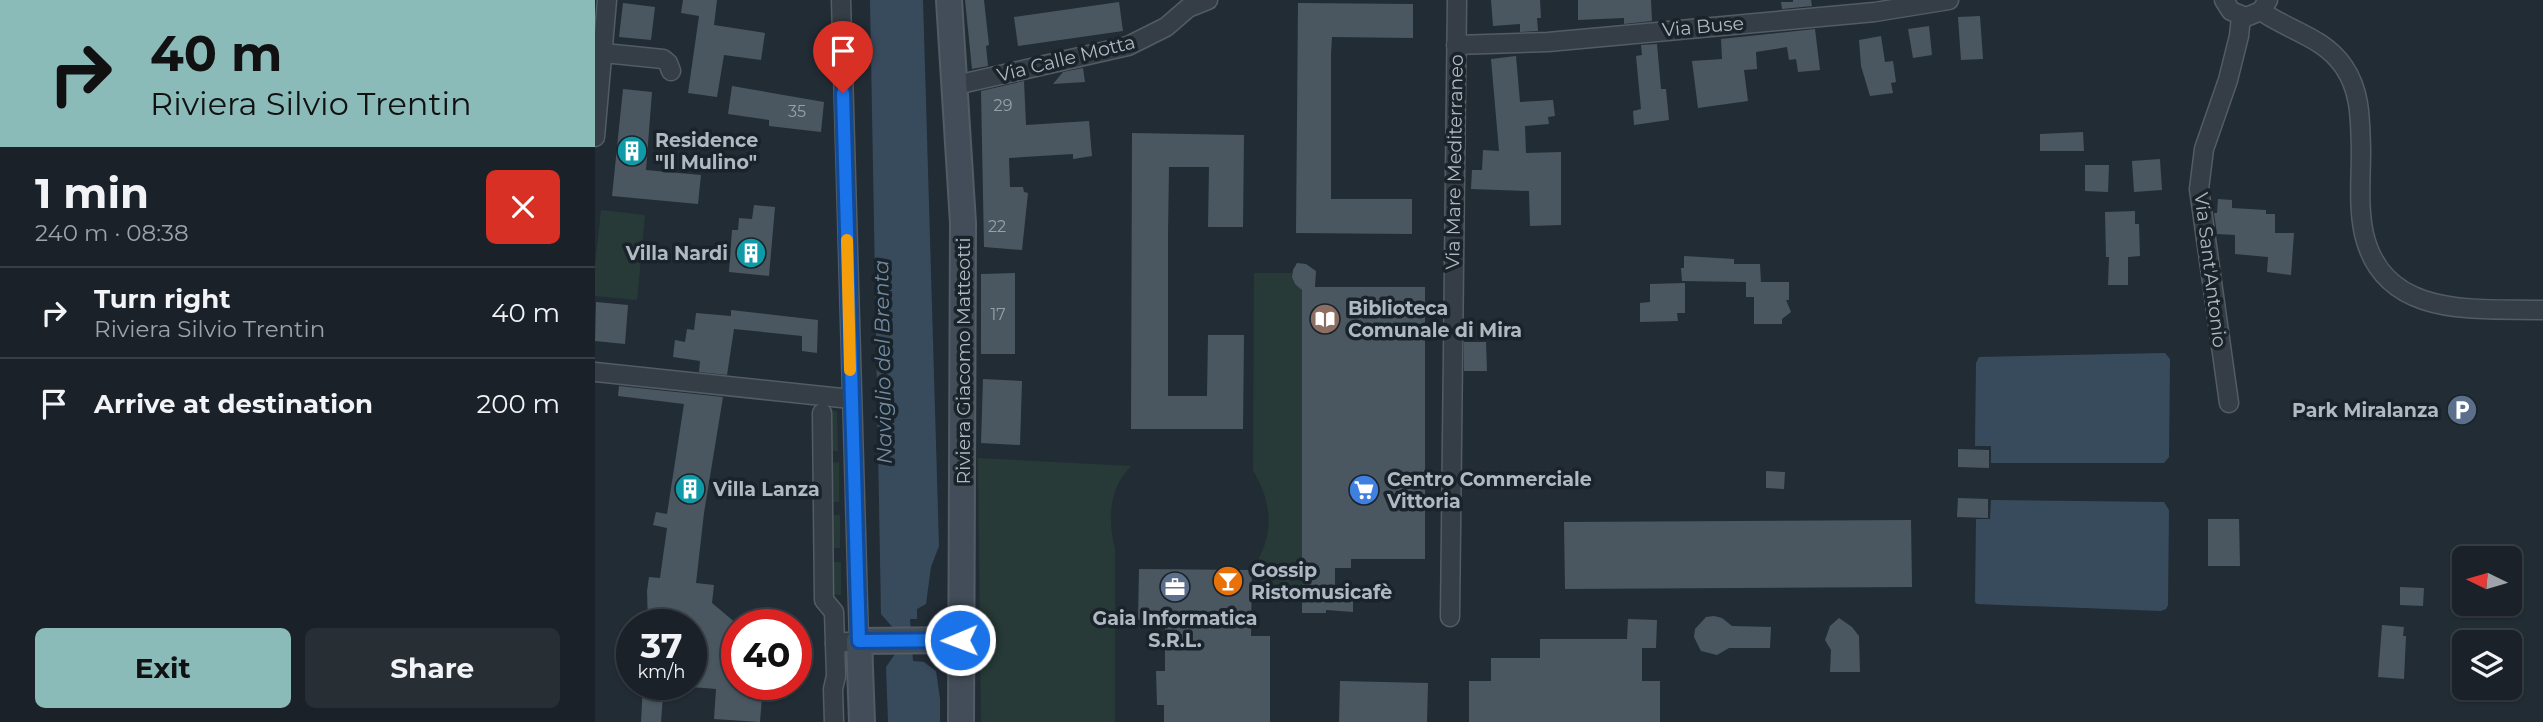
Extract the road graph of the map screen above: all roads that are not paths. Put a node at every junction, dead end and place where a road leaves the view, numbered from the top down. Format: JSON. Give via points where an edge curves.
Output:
{"nodes":[{"id":1,"x":607,"y":0,"type":"edge"},
{"id":2,"x":841,"y":0,"type":"edge"},
{"id":3,"x":949,"y":0,"type":"edge"},
{"id":4,"x":1207,"y":0,"type":"edge"},
{"id":5,"x":1457,"y":0,"type":"edge"},
{"id":6,"x":1949,"y":0,"type":"edge"},
{"id":7,"x":2224,"y":0,"type":"edge"},
{"id":8,"x":2265,"y":6,"type":"edge"},
{"id":9,"x":2241,"y":17,"type":"junction"},
{"id":10,"x":1456,"y":44,"type":"junction"},
{"id":11,"x":604,"y":53,"type":"junction"},
{"id":12,"x":671,"y":71,"type":"dead end"},
{"id":13,"x":956,"y":85,"type":"junction"},
{"id":14,"x":595,"y":137,"type":"edge"},
{"id":15,"x":2543,"y":310,"type":"edge"},
{"id":16,"x":595,"y":372,"type":"edge"},
{"id":17,"x":851,"y":399,"type":"junction"},
{"id":18,"x":2229,"y":402,"type":"dead end"},
{"id":19,"x":822,"y":412,"type":"dead end"},
{"id":20,"x":1450,"y":617,"type":"dead end"},
{"id":21,"x":960,"y":640,"type":"junction"},
{"id":22,"x":847,"y":642,"type":"junction"},
{"id":23,"x":834,"y":722,"type":"edge"},
{"id":24,"x":862,"y":722,"type":"edge"},
{"id":25,"x":961,"y":722,"type":"edge"}],
"edges":[{"from":1,"to":11,"type":"street"},
{"from":2,"to":17,"type":"street"},
{"from":3,"to":13,"type":"street","name":"Riviera Giacomo Matteotti"},
{"from":4,"to":13,"type":"street","name":"Via Calle Motta","via":[[1128,46]]},
{"from":5,"to":10,"type":"street","name":"Via Mare Mediterraneo"},
{"from":6,"to":10,"type":"street","name":"Via Buse","via":[[1875,12],[1548,42]]},
{"from":7,"to":9,"type":"street"},
{"from":8,"to":9,"type":"street","via":[[2252,16]]},
{"from":8,"to":15,"type":"street","via":[[2321,42],[2352,79],[2360,114],[2364,235],[2389,279],[2409,295],[2433,304]]},
{"from":9,"to":18,"type":"street","name":"Via Sant'Antonio","via":[[2228,80],[2204,149],[2199,189]]},
{"from":10,"to":20,"type":"street","name":"Via Mare Mediterraneo"},
{"from":11,"to":12,"type":"street","via":[[663,60]]},
{"from":11,"to":14,"type":"street"},
{"from":13,"to":21,"type":"street","name":"Riviera Giacomo Matteotti","via":[[963,223]]},
{"from":16,"to":17,"type":"street"},
{"from":17,"to":22,"type":"street"},
{"from":19,"to":22,"type":"street","via":[[824,600]]},
{"from":21,"to":22,"type":"street"},
{"from":21,"to":25,"type":"street","name":"Riviera Giacomo Matteotti"},
{"from":22,"to":23,"type":"street"},
{"from":22,"to":24,"type":"street"}]}
